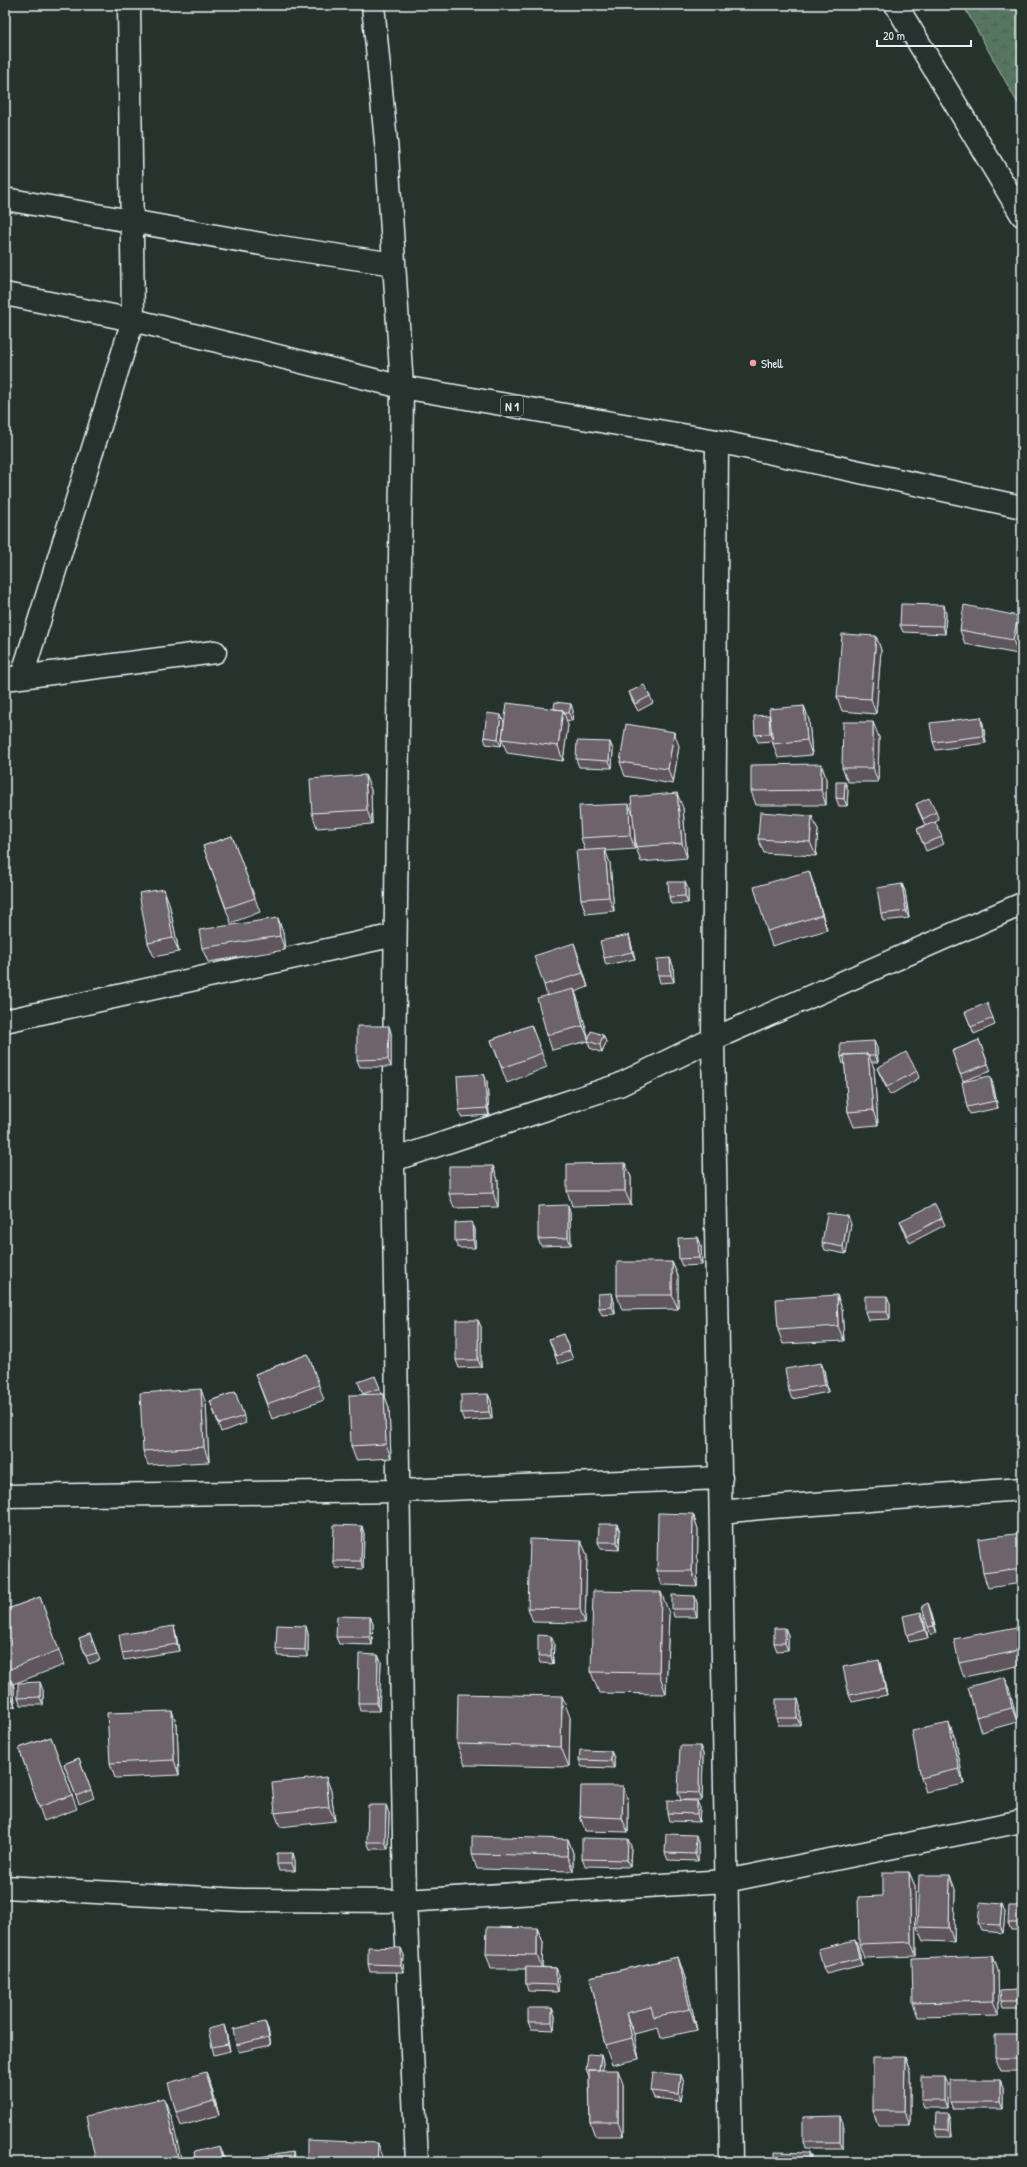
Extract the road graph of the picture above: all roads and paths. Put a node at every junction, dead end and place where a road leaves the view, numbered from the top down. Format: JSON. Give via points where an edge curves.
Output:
{"nodes":[{"id":1,"x":128,"y":5,"type":"edge"},
{"id":2,"x":373,"y":5,"type":"edge"},
{"id":3,"x":896,"y":5,"type":"edge"},
{"id":4,"x":5,"y":199,"type":"edge"},
{"id":5,"x":1022,"y":215,"type":"edge"},
{"id":6,"x":130,"y":222,"type":"junction"},
{"id":7,"x":394,"y":264,"type":"junction"},
{"id":8,"x":5,"y":294,"type":"edge"},
{"id":9,"x":133,"y":320,"type":"junction"},
{"id":10,"x":402,"y":387,"type":"junction"},
{"id":11,"x":717,"y":441,"type":"junction"},
{"id":12,"x":1022,"y":507,"type":"edge"},
{"id":13,"x":215,"y":652,"type":"dead end"},
{"id":14,"x":14,"y":678,"type":"edge"},
{"id":15,"x":1022,"y":904,"type":"edge"},
{"id":16,"x":395,"y":935,"type":"junction"},
{"id":17,"x":5,"y":1021,"type":"edge"},
{"id":18,"x":713,"y":1039,"type":"junction"},
{"id":19,"x":393,"y":1160,"type":"junction"},
{"id":20,"x":721,"y":1478,"type":"junction"},
{"id":21,"x":1022,"y":1490,"type":"edge"},
{"id":22,"x":400,"y":1491,"type":"junction"},
{"id":23,"x":5,"y":1496,"type":"edge"},
{"id":24,"x":721,"y":1512,"type":"junction"},
{"id":25,"x":1022,"y":1821,"type":"edge"},
{"id":26,"x":726,"y":1881,"type":"junction"},
{"id":27,"x":5,"y":1887,"type":"edge"},
{"id":28,"x":405,"y":1901,"type":"junction"},
{"id":29,"x":417,"y":2162,"type":"edge"},
{"id":30,"x":731,"y":2162,"type":"edge"}],
"edges":[{"from":1,"to":6,"type":"main road"},
{"from":2,"to":7,"type":"main road","via":[[387,145]]},
{"from":3,"to":5,"type":"main road"},
{"from":4,"to":6,"type":"main road"},
{"from":6,"to":7,"type":"main road"},
{"from":6,"to":9,"type":"main road"},
{"from":7,"to":10,"type":"main road"},
{"from":8,"to":9,"type":"main road","number":"N 1"},
{"from":9,"to":10,"type":"main road","number":"N 1"},
{"from":9,"to":14,"type":"main road"},
{"from":10,"to":11,"type":"main road","number":"N 1"},
{"from":10,"to":16,"type":"main road"},
{"from":11,"to":12,"type":"main road","number":"N 1"},
{"from":11,"to":18,"type":"main road"},
{"from":13,"to":14,"type":"main road"},
{"from":15,"to":18,"type":"main road"},
{"from":16,"to":17,"type":"main road"},
{"from":16,"to":19,"type":"main road"},
{"from":18,"to":19,"type":"main road","via":[[618,1085]]},
{"from":18,"to":20,"type":"main road"},
{"from":19,"to":22,"type":"main road"},
{"from":20,"to":22,"type":"main road"},
{"from":20,"to":24,"type":"main road"},
{"from":21,"to":24,"type":"main road"},
{"from":22,"to":23,"type":"main road"},
{"from":22,"to":28,"type":"main road"},
{"from":24,"to":26,"type":"main road"},
{"from":25,"to":26,"type":"main road"},
{"from":26,"to":28,"type":"main road"},
{"from":26,"to":30,"type":"main road"},
{"from":27,"to":28,"type":"main road","via":[[242,1900]]},
{"from":28,"to":29,"type":"main road"}]}
